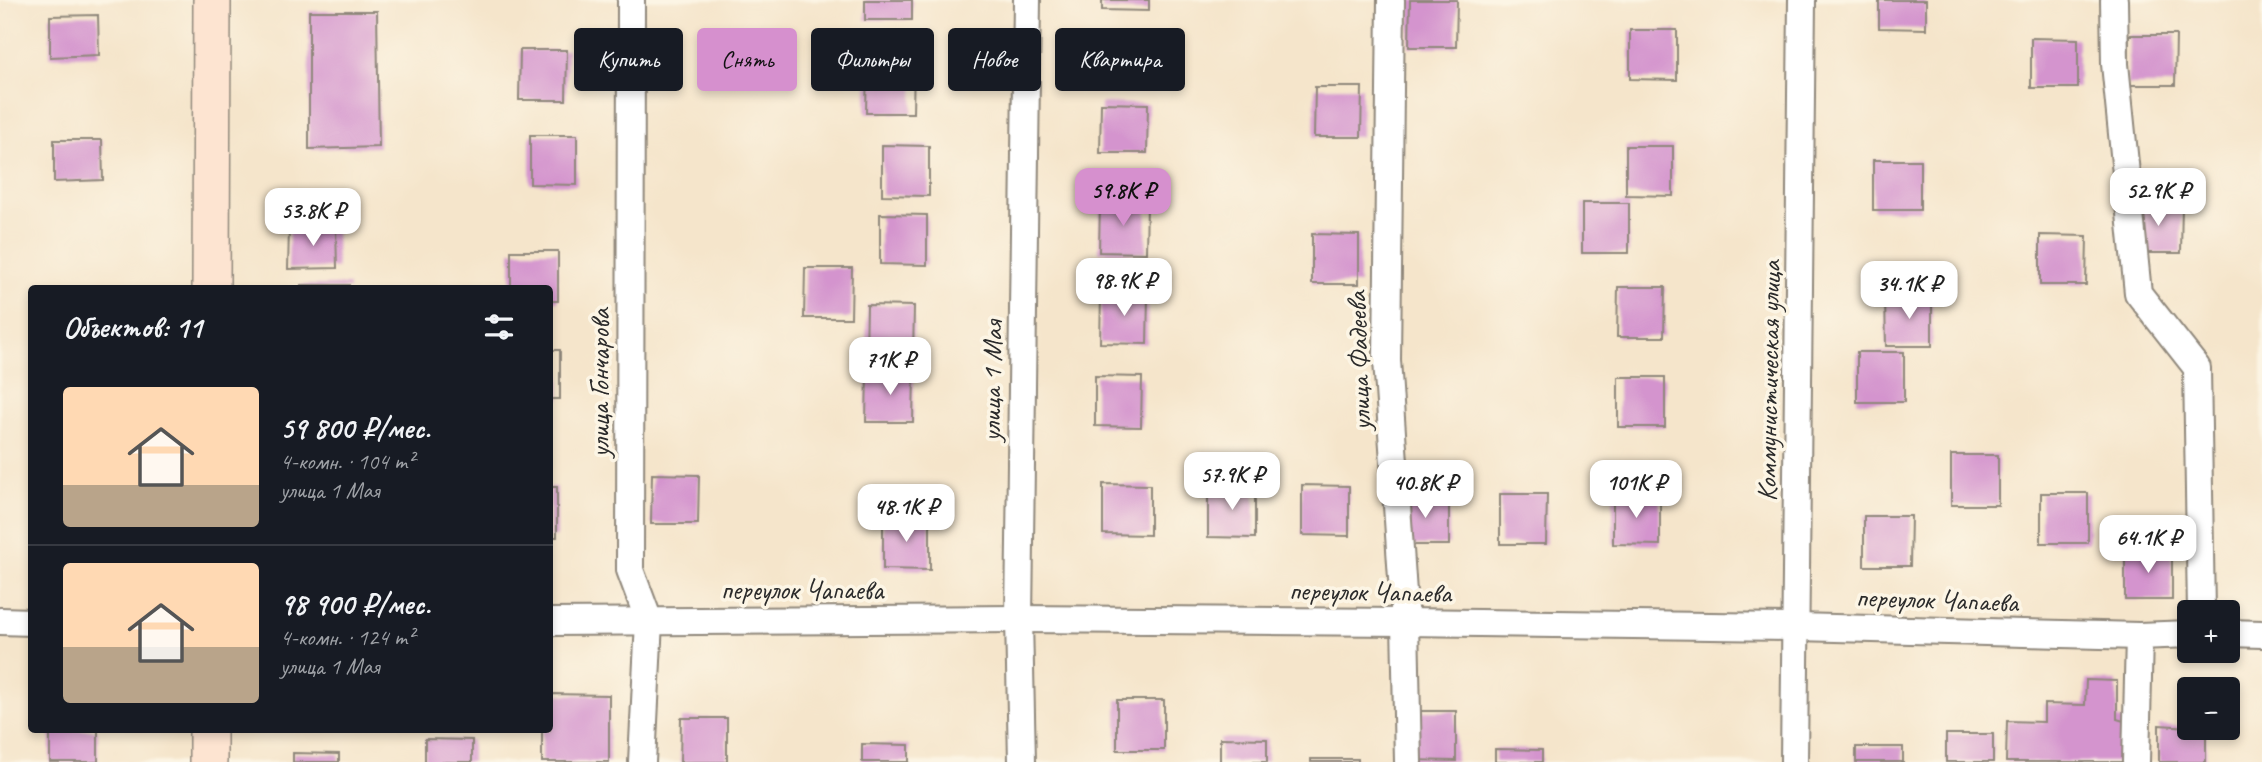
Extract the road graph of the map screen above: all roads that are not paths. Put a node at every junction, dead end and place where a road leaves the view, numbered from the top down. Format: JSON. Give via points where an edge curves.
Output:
{"nodes":[{"id":1,"x":212,"y":0,"type":"edge"},
{"id":2,"x":631,"y":0,"type":"edge"},
{"id":3,"x":1027,"y":0,"type":"edge"},
{"id":4,"x":1391,"y":0,"type":"edge"},
{"id":5,"x":1802,"y":0,"type":"edge"},
{"id":6,"x":2114,"y":0,"type":"edge"},
{"id":7,"x":211,"y":285,"type":"edge"},
{"id":8,"x":2201,"y":600,"type":"edge"},
{"id":9,"x":1019,"y":619,"type":"junction"},
{"id":10,"x":0,"y":621,"type":"edge"},
{"id":11,"x":649,"y":621,"type":"junction"},
{"id":12,"x":28,"y":622,"type":"edge"},
{"id":13,"x":553,"y":622,"type":"edge"},
{"id":14,"x":1405,"y":622,"type":"junction"},
{"id":15,"x":1797,"y":627,"type":"junction"},
{"id":16,"x":2240,"y":633,"type":"edge"},
{"id":17,"x":2177,"y":634,"type":"edge"},
{"id":18,"x":2262,"y":634,"type":"edge"},
{"id":19,"x":2139,"y":636,"type":"junction"},
{"id":20,"x":208,"y":733,"type":"edge"},
{"id":21,"x":208,"y":762,"type":"edge"},
{"id":22,"x":642,"y":762,"type":"edge"},
{"id":23,"x":1022,"y":762,"type":"edge"},
{"id":24,"x":1408,"y":762,"type":"edge"},
{"id":25,"x":1794,"y":762,"type":"edge"},
{"id":26,"x":2136,"y":762,"type":"edge"}],
"edges":[{"from":1,"to":7,"type":"main road"},
{"from":2,"to":11,"type":"street","name":"улица Гончарова","via":[[630,570]]},
{"from":3,"to":9,"type":"street","name":"улица 1 Мая"},
{"from":4,"to":14,"type":"street","name":"улица Фадеева","via":[[1387,360]]},
{"from":5,"to":15,"type":"street","name":"Коммунистическая улица"},
{"from":6,"to":8,"type":"street","via":[[2115,64],[2138,293],[2197,368]]},
{"from":9,"to":11,"type":"street","name":"переулок Чапаева"},
{"from":9,"to":14,"type":"street","name":"переулок Чапаева"},
{"from":9,"to":23,"type":"street","name":"улица 1 Мая"},
{"from":10,"to":12,"type":"street"},
{"from":11,"to":13,"type":"street","name":"переулок Чапаева"},
{"from":11,"to":22,"type":"street","name":"улица Гончарова"},
{"from":14,"to":15,"type":"street","name":"переулок Чапаева"},
{"from":14,"to":24,"type":"street","name":"улица Фадеева"},
{"from":15,"to":19,"type":"street","name":"переулок Чапаева"},
{"from":15,"to":25,"type":"street","name":"Коммунистическая улица"},
{"from":16,"to":18,"type":"street"},
{"from":17,"to":19,"type":"street","name":"переулок Чапаева"},
{"from":19,"to":26,"type":"street"},
{"from":20,"to":21,"type":"main road"}]}
